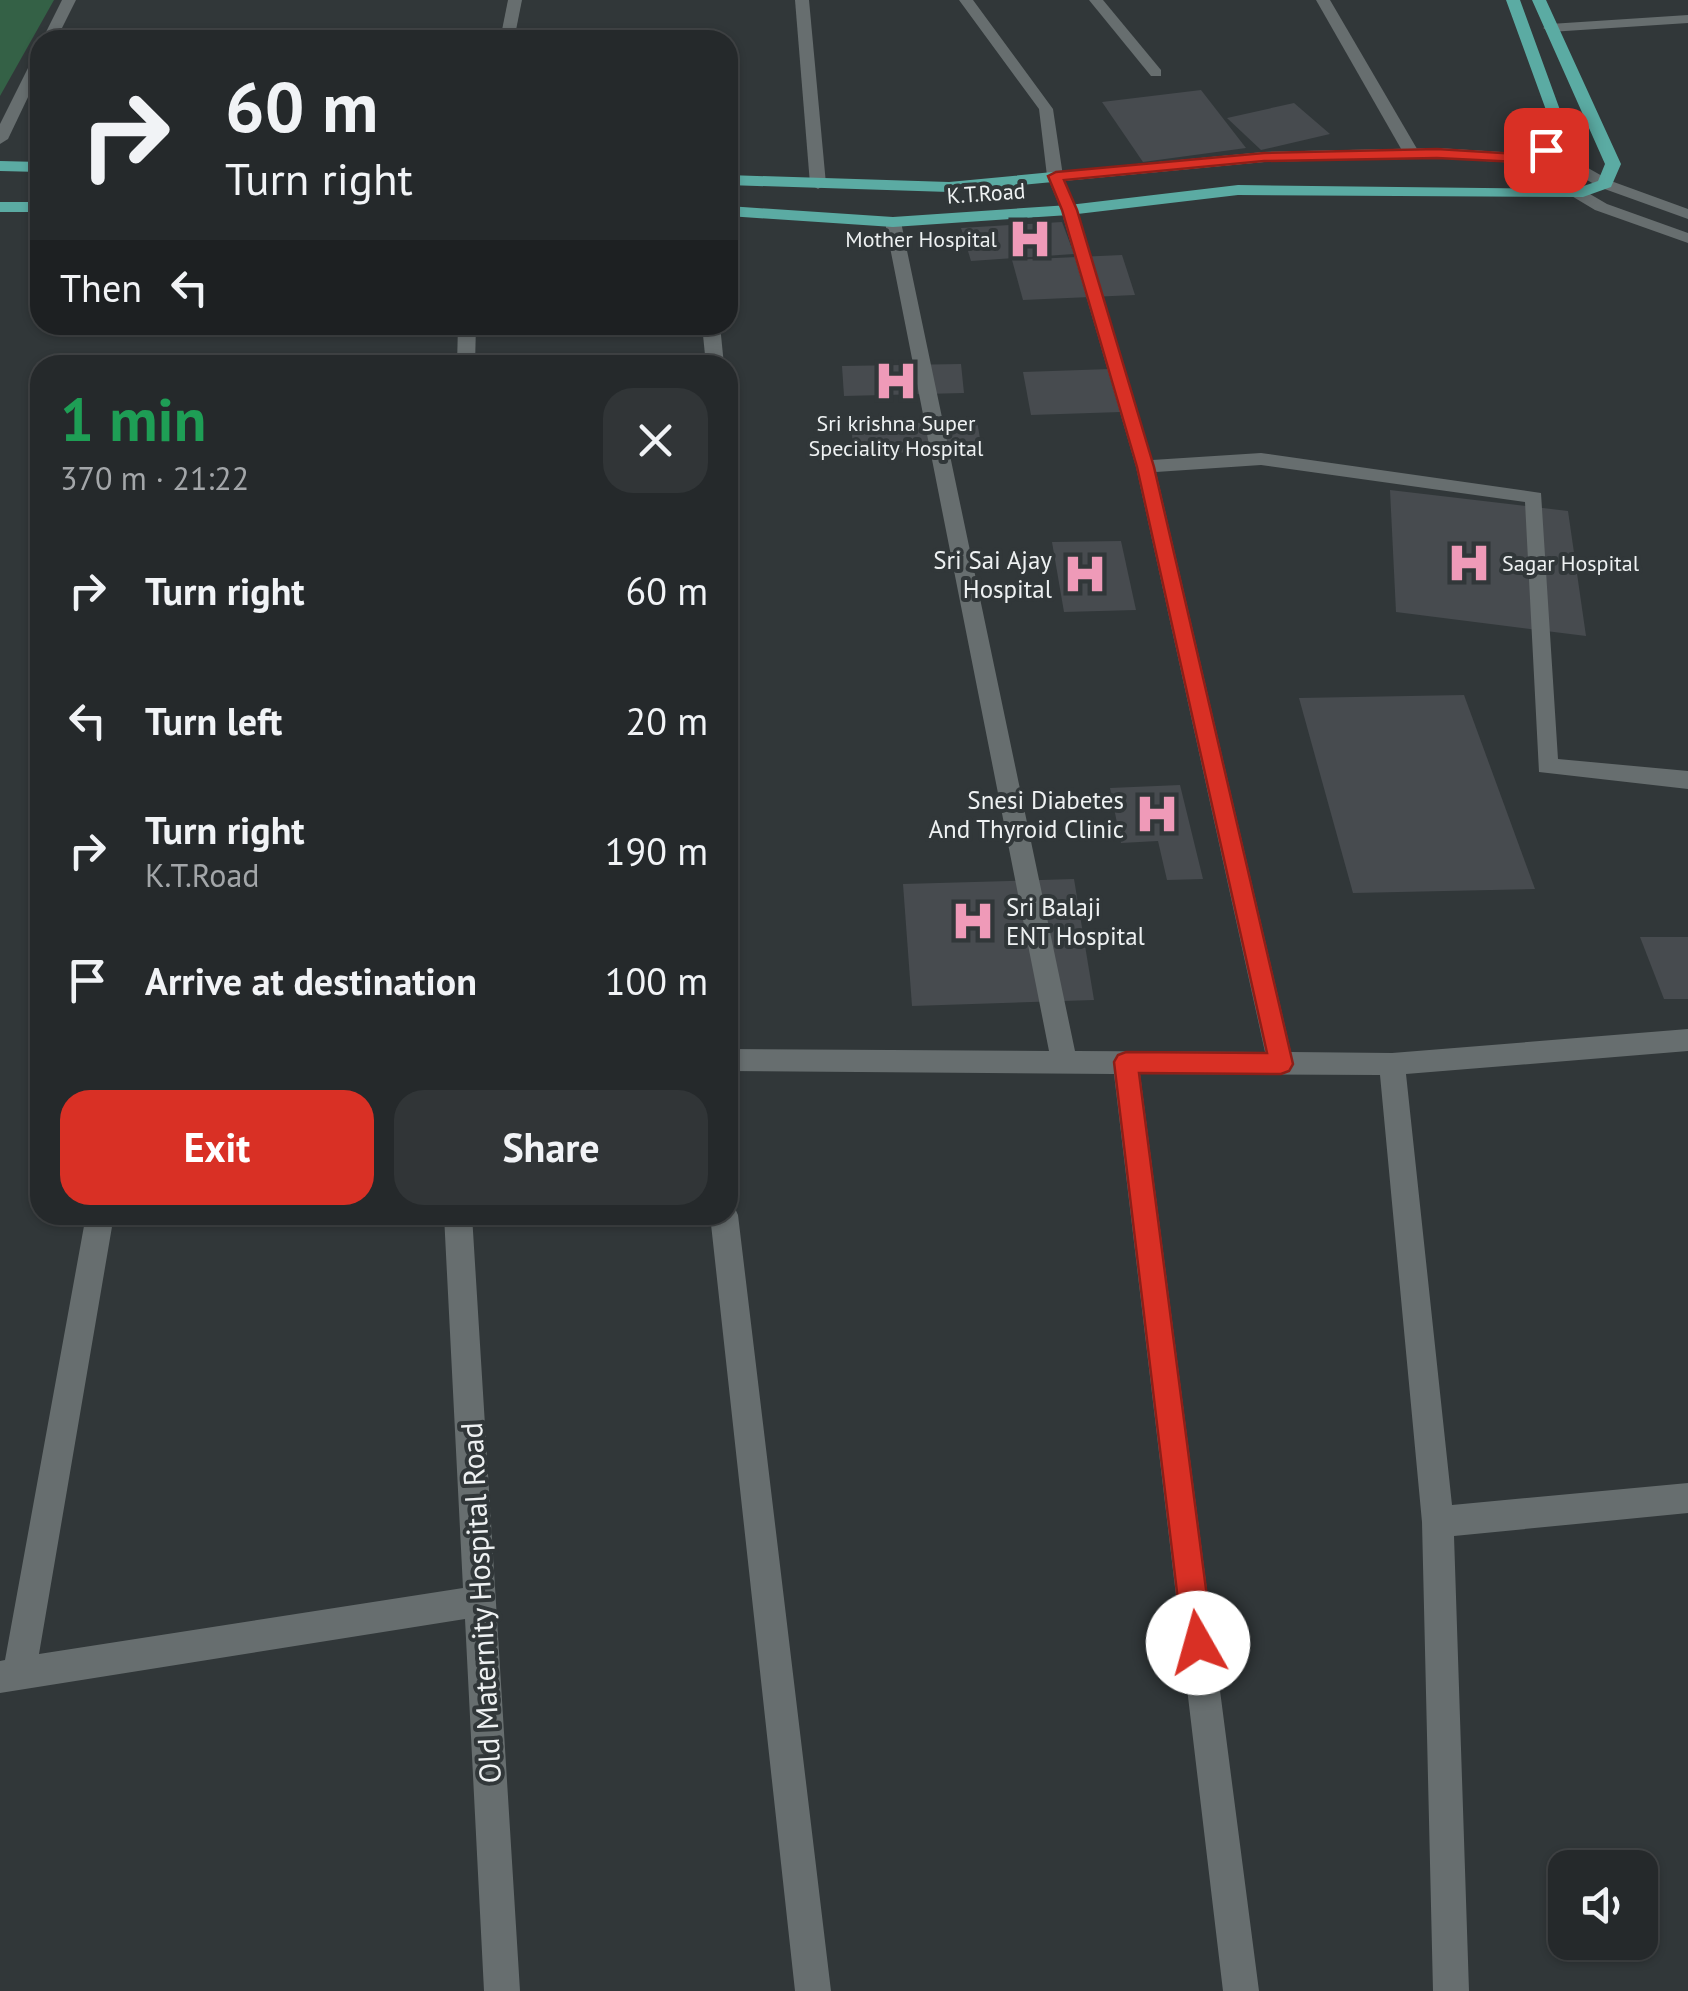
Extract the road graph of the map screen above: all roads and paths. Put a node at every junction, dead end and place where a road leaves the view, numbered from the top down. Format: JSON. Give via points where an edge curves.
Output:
{"nodes":[{"id":1,"x":69,"y":0,"type":"edge"},
{"id":2,"x":515,"y":0,"type":"edge"},
{"id":3,"x":802,"y":0,"type":"edge"},
{"id":4,"x":966,"y":0,"type":"edge"},
{"id":5,"x":1096,"y":0,"type":"edge"},
{"id":6,"x":1323,"y":0,"type":"edge"},
{"id":7,"x":1514,"y":0,"type":"edge"},
{"id":8,"x":1539,"y":0,"type":"edge"},
{"id":9,"x":1688,"y":19,"type":"edge"},
{"id":10,"x":1550,"y":28,"type":"junction"},
{"id":11,"x":54,"y":30,"type":"edge"},
{"id":12,"x":509,"y":30,"type":"edge"},
{"id":13,"x":1156,"y":73,"type":"dead end"},
{"id":14,"x":30,"y":78,"type":"edge"},
{"id":15,"x":0,"y":139,"type":"edge"},
{"id":16,"x":1546,"y":150,"type":"junction"},
{"id":17,"x":1412,"y":154,"type":"junction"},
{"id":18,"x":1518,"y":158,"type":"junction"},
{"id":19,"x":0,"y":166,"type":"edge"},
{"id":20,"x":30,"y":167,"type":"edge"},
{"id":21,"x":1447,"y":174,"type":"junction"},
{"id":22,"x":1056,"y":176,"type":"junction"},
{"id":23,"x":738,"y":180,"type":"edge"},
{"id":24,"x":818,"y":184,"type":"junction"},
{"id":25,"x":1605,"y":184,"type":"junction"},
{"id":26,"x":1577,"y":194,"type":"junction"},
{"id":27,"x":0,"y":207,"type":"edge"},
{"id":28,"x":30,"y":207,"type":"edge"},
{"id":29,"x":1070,"y":210,"type":"junction"},
{"id":30,"x":738,"y":213,"type":"edge"},
{"id":31,"x":1688,"y":214,"type":"edge"},
{"id":32,"x":893,"y":222,"type":"junction"},
{"id":33,"x":1688,"y":238,"type":"edge"},
{"id":34,"x":1145,"y":467,"type":"junction"},
{"id":35,"x":1688,"y":780,"type":"edge"},
{"id":36,"x":1688,"y":1040,"type":"edge"},
{"id":37,"x":738,"y":1060,"type":"edge"},
{"id":38,"x":1064,"y":1062,"type":"junction"},
{"id":39,"x":1126,"y":1062,"type":"junction"},
{"id":40,"x":1281,"y":1064,"type":"junction"},
{"id":41,"x":1392,"y":1064,"type":"junction"},
{"id":42,"x":98,"y":1225,"type":"edge"},
{"id":43,"x":459,"y":1225,"type":"edge"},
{"id":44,"x":725,"y":1225,"type":"edge"},
{"id":45,"x":1688,"y":1498,"type":"edge"},
{"id":46,"x":1438,"y":1522,"type":"junction"},
{"id":47,"x":480,"y":1601,"type":"junction"},
{"id":48,"x":10,"y":1676,"type":"edge"},
{"id":49,"x":502,"y":1991,"type":"edge"},
{"id":50,"x":813,"y":1991,"type":"edge"},
{"id":51,"x":1241,"y":1991,"type":"edge"},
{"id":52,"x":1451,"y":1991,"type":"edge"}],
"edges":[{"from":1,"to":11,"type":"street"},
{"from":2,"to":12,"type":"street"},
{"from":3,"to":24,"type":"street"},
{"from":4,"to":22,"type":"street","via":[[1046,109]]},
{"from":5,"to":13,"type":"street"},
{"from":6,"to":17,"type":"street"},
{"from":7,"to":16,"type":"main road","via":[[1558,121],[1558,137]]},
{"from":8,"to":10,"type":"main road"},
{"from":9,"to":10,"type":"street"},
{"from":10,"to":25,"type":"main road","via":[[1613,164]]},
{"from":14,"to":15,"type":"street"},
{"from":16,"to":18,"type":"main road","name":"K.T.Road"},
{"from":16,"to":25,"type":"street"},
{"from":17,"to":21,"type":"main road","name":"K.T.Road"},
{"from":17,"to":22,"type":"main road","name":"K.T.Road","via":[[1264,157]]},
{"from":18,"to":21,"type":"main road","name":"K.T.Road"},
{"from":18,"to":26,"type":"street"},
{"from":19,"to":20,"type":"main road"},
{"from":21,"to":26,"type":"main road","name":"K.T.Road"},
{"from":21,"to":29,"type":"main road","name":"K.T.Road"},
{"from":22,"to":24,"type":"main road","name":"K.T.Road","via":[[949,187]]},
{"from":22,"to":29,"type":"street"},
{"from":23,"to":24,"type":"main road","name":"K.T.Road"},
{"from":25,"to":26,"type":"main road","name":"K.T.Road"},
{"from":25,"to":31,"type":"street"},
{"from":26,"to":33,"type":"street"},
{"from":27,"to":28,"type":"main road"},
{"from":29,"to":32,"type":"main road","name":"K.T.Road"},
{"from":29,"to":34,"type":"street"},
{"from":30,"to":32,"type":"main road","name":"K.T.Road"},
{"from":32,"to":38,"type":"street"},
{"from":34,"to":35,"type":"street","via":[[1262,459],[1534,497],[1547,766]]},
{"from":34,"to":40,"type":"street"},
{"from":36,"to":41,"type":"street"},
{"from":37,"to":38,"type":"street"},
{"from":38,"to":39,"type":"street"},
{"from":39,"to":40,"type":"street"},
{"from":39,"to":51,"type":"street"},
{"from":40,"to":41,"type":"street"},
{"from":41,"to":46,"type":"street"},
{"from":42,"to":48,"type":"street"},
{"from":43,"to":47,"type":"street","name":"Old Maternity Hospital Road"},
{"from":44,"to":50,"type":"street"},
{"from":45,"to":46,"type":"street"},
{"from":46,"to":52,"type":"street"},
{"from":47,"to":48,"type":"street"},
{"from":47,"to":49,"type":"street","name":"Old Maternity Hospital Road"}]}
